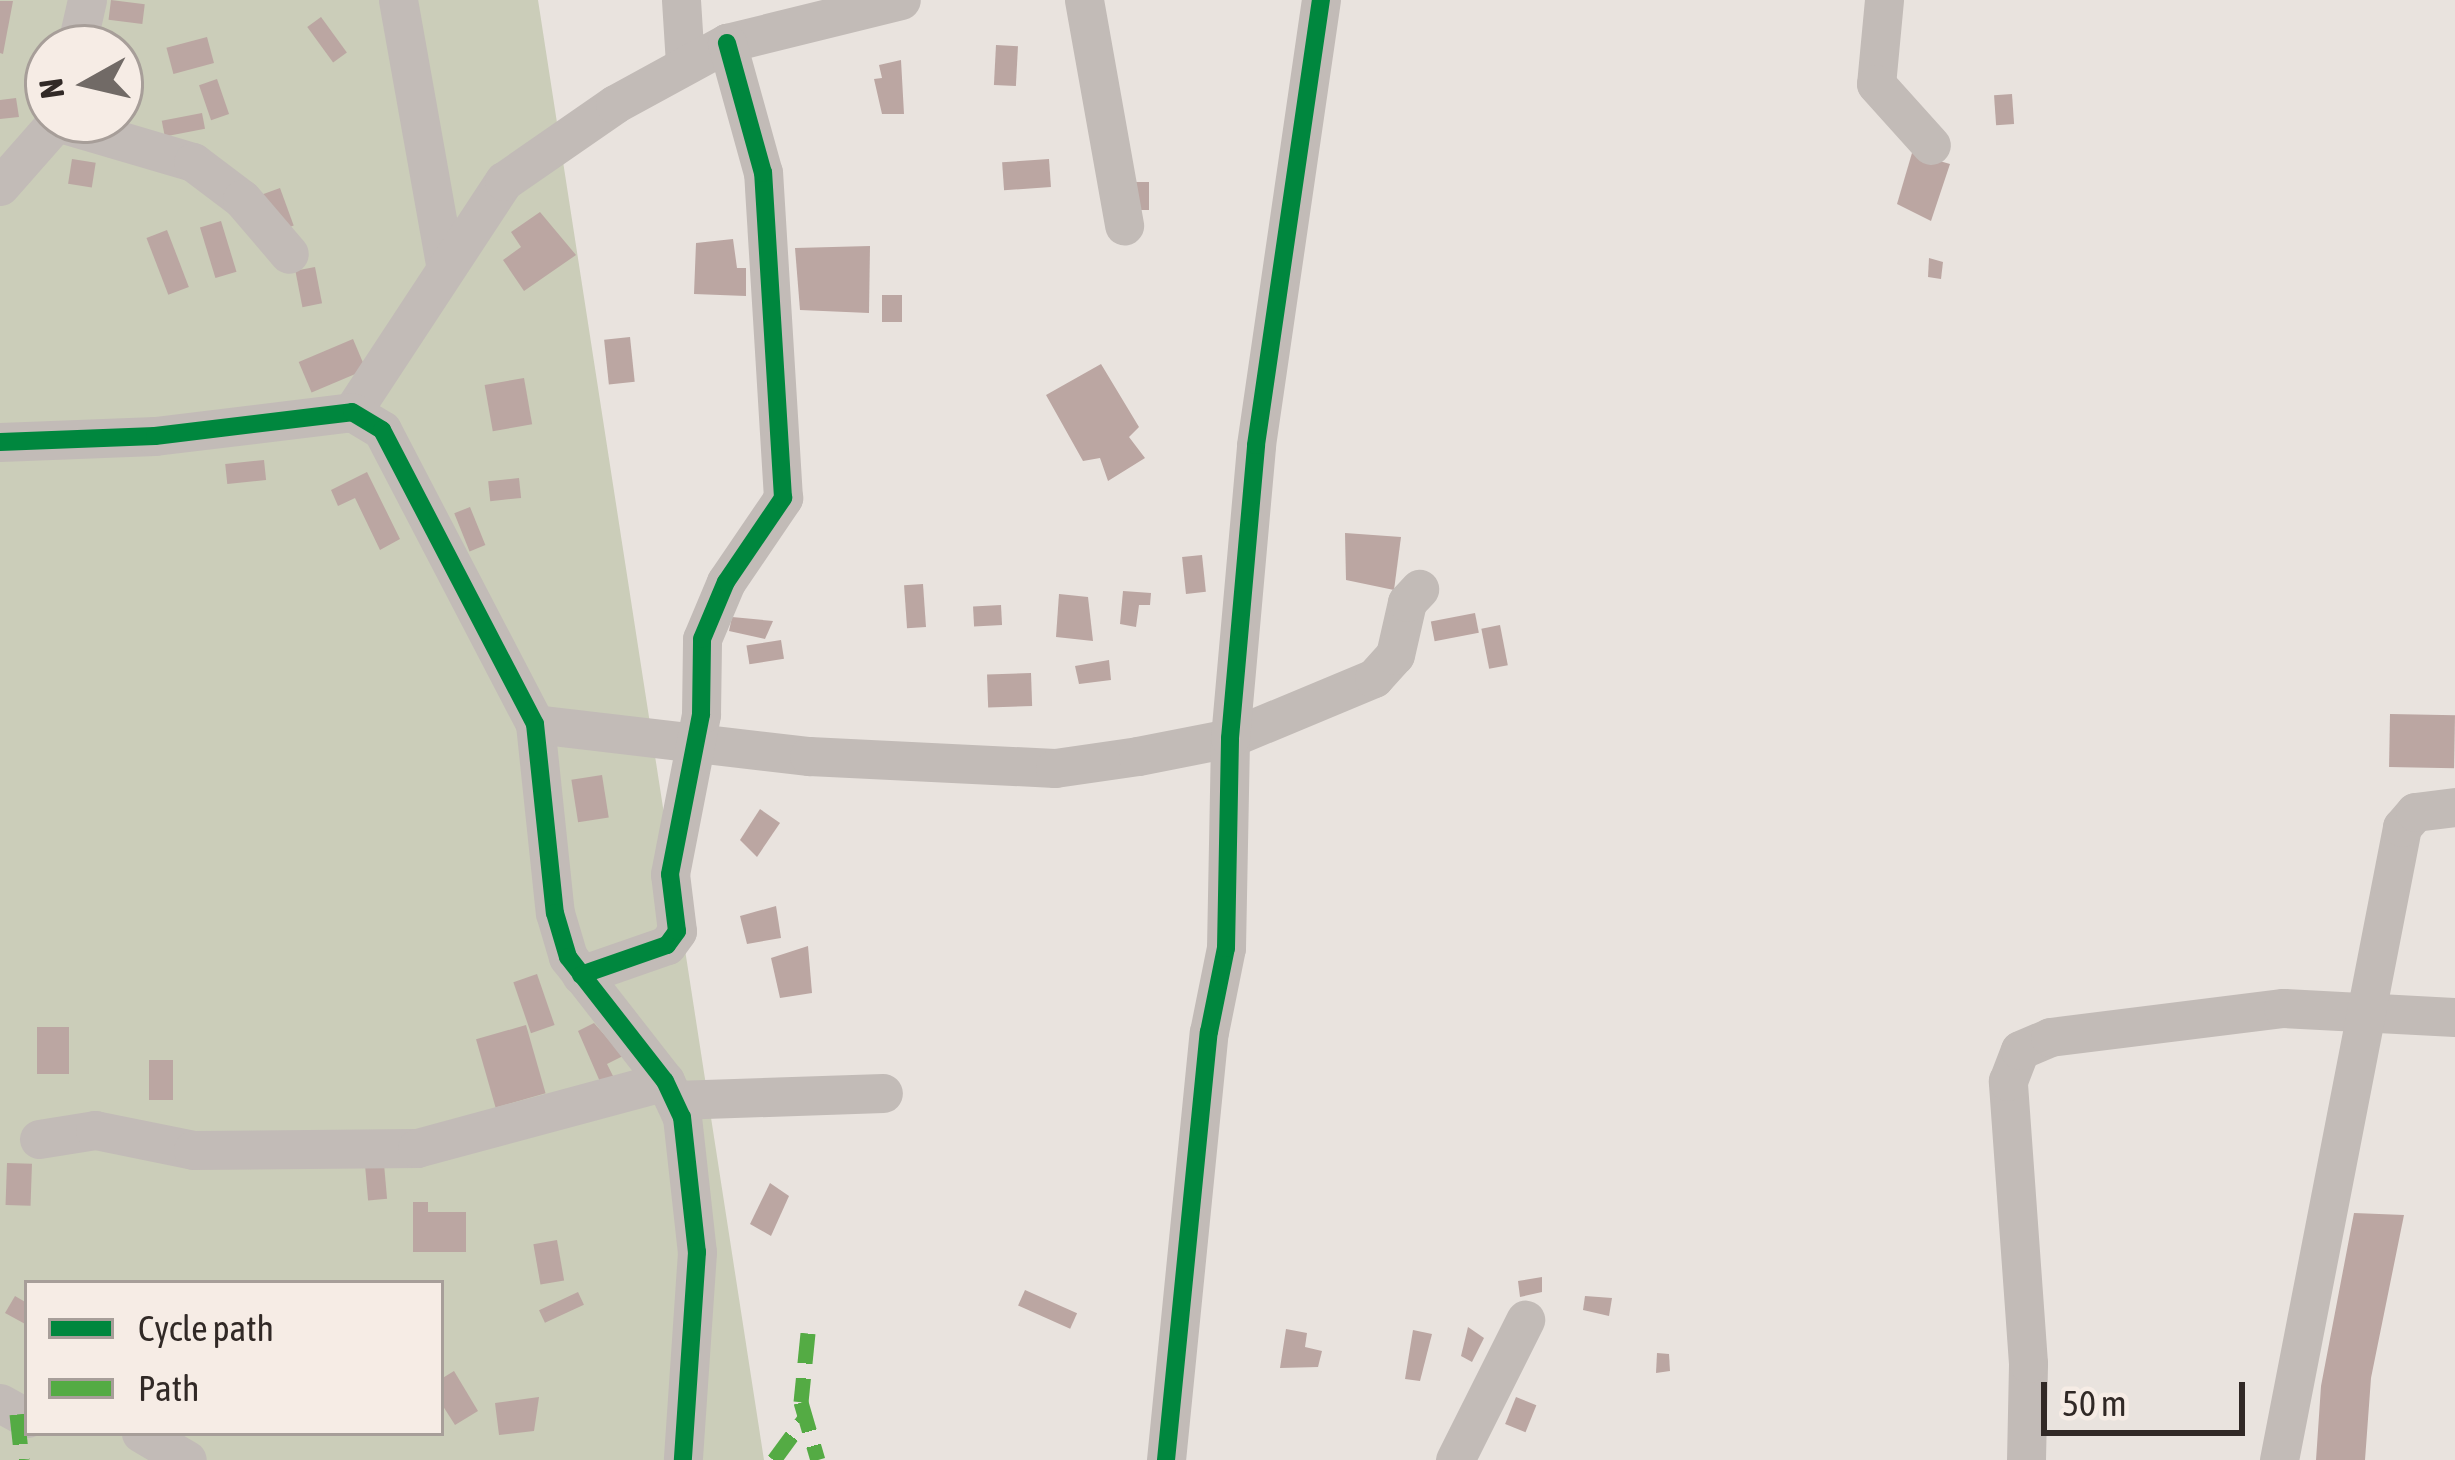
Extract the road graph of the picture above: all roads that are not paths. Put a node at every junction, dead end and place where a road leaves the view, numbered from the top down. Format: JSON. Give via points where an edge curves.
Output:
{"nodes":[{"id":1,"x":398,"y":0,"type":"edge"},
{"id":2,"x":681,"y":0,"type":"edge"},
{"id":3,"x":901,"y":0,"type":"edge"},
{"id":4,"x":1084,"y":0,"type":"edge"},
{"id":5,"x":1322,"y":0,"type":"edge"},
{"id":6,"x":1884,"y":0,"type":"edge"},
{"id":7,"x":727,"y":43,"type":"junction"},
{"id":8,"x":685,"y":63,"type":"junction"},
{"id":9,"x":37,"y":144,"type":"edge"},
{"id":10,"x":134,"y":144,"type":"edge"},
{"id":11,"x":1931,"y":145,"type":"dead end"},
{"id":12,"x":0,"y":186,"type":"edge"},
{"id":13,"x":1124,"y":225,"type":"dead end"},
{"id":14,"x":289,"y":254,"type":"dead end"},
{"id":15,"x":445,"y":266,"type":"junction"},
{"id":16,"x":352,"y":412,"type":"junction"},
{"id":17,"x":0,"y":442,"type":"edge"},
{"id":18,"x":1419,"y":589,"type":"dead end"},
{"id":19,"x":535,"y":724,"type":"junction"},
{"id":20,"x":1230,"y":739,"type":"junction"},
{"id":21,"x":692,"y":743,"type":"junction"},
{"id":22,"x":2455,"y":807,"type":"edge"},
{"id":23,"x":581,"y":975,"type":"junction"},
{"id":24,"x":2361,"y":1007,"type":"junction"},
{"id":25,"x":2455,"y":1017,"type":"edge"},
{"id":26,"x":670,"y":1090,"type":"junction"},
{"id":27,"x":883,"y":1093,"type":"dead end"},
{"id":28,"x":39,"y":1139,"type":"dead end"},
{"id":29,"x":1525,"y":1320,"type":"dead end"},
{"id":30,"x":146,"y":1436,"type":"edge"},
{"id":31,"x":187,"y":1460,"type":"edge"},
{"id":32,"x":683,"y":1460,"type":"edge"},
{"id":33,"x":1166,"y":1460,"type":"edge"},
{"id":34,"x":1455,"y":1460,"type":"edge"},
{"id":35,"x":2026,"y":1460,"type":"edge"},
{"id":36,"x":2278,"y":1460,"type":"edge"}],
"edges":[{"from":1,"to":15,"type":"street"},
{"from":2,"to":8,"type":"street"},
{"from":3,"to":7,"type":"street"},
{"from":4,"to":13,"type":"street"},
{"from":5,"to":20,"type":"street","via":[[1256,445]]},
{"from":6,"to":11,"type":"street","via":[[1876,84]]},
{"from":7,"to":8,"type":"street"},
{"from":7,"to":21,"type":"street","via":[[763,173],[783,498],[708,617]]},
{"from":8,"to":15,"type":"street","via":[[504,182]]},
{"from":9,"to":12,"type":"street"},
{"from":10,"to":14,"type":"street","via":[[193,162],[242,199]]},
{"from":15,"to":16,"type":"street"},
{"from":16,"to":17,"type":"street","via":[[154,436]]},
{"from":16,"to":19,"type":"street","via":[[388,440]]},
{"from":18,"to":20,"type":"street","via":[[1407,602],[1395,655],[1374,678]]},
{"from":19,"to":21,"type":"street"},
{"from":19,"to":23,"type":"street","via":[[555,913]]},
{"from":20,"to":21,"type":"street","via":[[1055,767]]},
{"from":20,"to":33,"type":"street","via":[[1226,948],[1206,1054]]},
{"from":21,"to":23,"type":"street","via":[[670,874],[674,939]]},
{"from":22,"to":24,"type":"street","via":[[2415,812],[2402,827],[2377,968]]},
{"from":23,"to":26,"type":"street"},
{"from":24,"to":25,"type":"street"},
{"from":24,"to":35,"type":"street","via":[[2201,1017],[2050,1037],[2020,1050],[2008,1081],[2028,1363]]},
{"from":24,"to":36,"type":"street"},
{"from":26,"to":27,"type":"street"},
{"from":26,"to":28,"type":"street","via":[[417,1148],[193,1150],[95,1130]]},
{"from":26,"to":32,"type":"street","via":[[697,1252]]},
{"from":29,"to":34,"type":"street"},
{"from":30,"to":31,"type":"street"}]}
